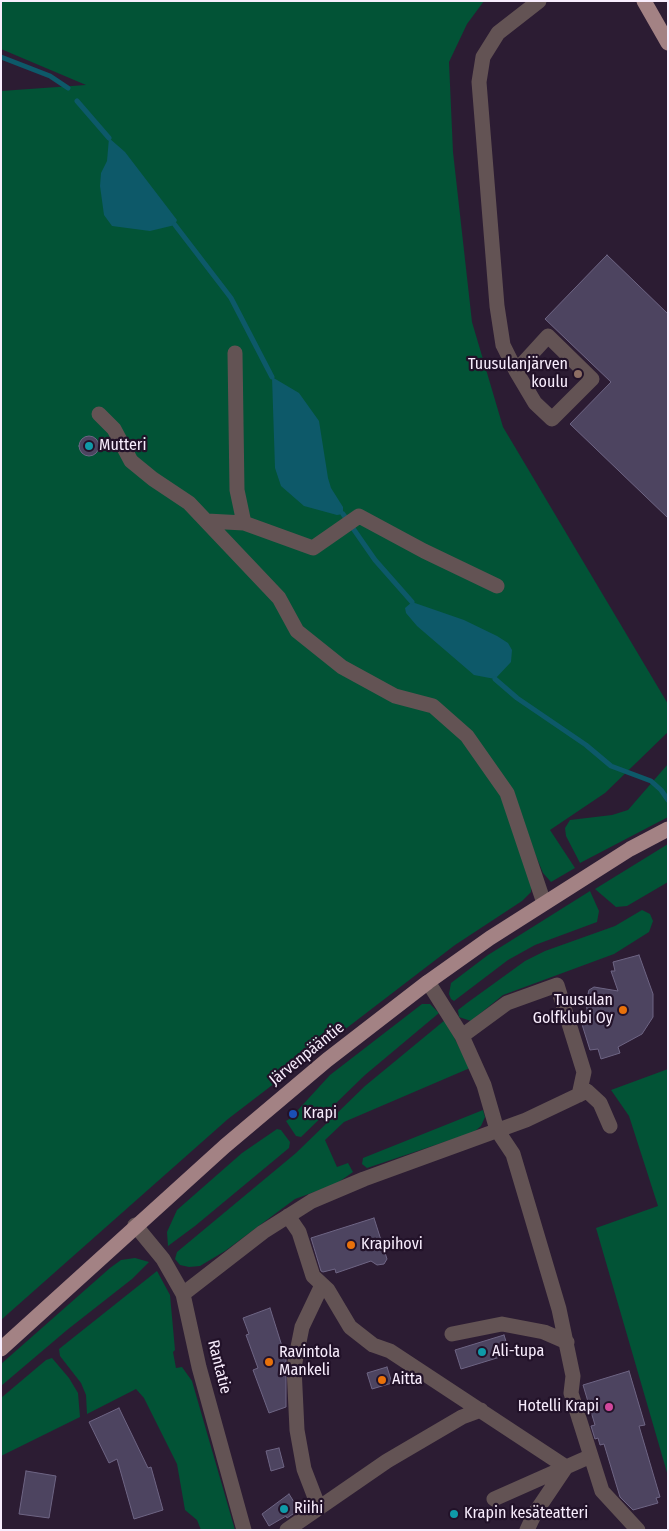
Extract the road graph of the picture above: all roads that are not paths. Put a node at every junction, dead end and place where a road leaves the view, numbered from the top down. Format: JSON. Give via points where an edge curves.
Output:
{"nodes":[{"id":1,"x":539,"y":1,"type":"edge"},
{"id":2,"x":644,"y":1,"type":"edge"},
{"id":3,"x":668,"y":42,"type":"edge"},
{"id":4,"x":235,"y":354,"type":"dead end"},
{"id":5,"x":516,"y":371,"type":"junction"},
{"id":6,"x":99,"y":414,"type":"dead end"},
{"id":7,"x":207,"y":521,"type":"junction"},
{"id":8,"x":244,"y":523,"type":"junction"},
{"id":9,"x":497,"y":586,"type":"dead end"},
{"id":10,"x":668,"y":829,"type":"edge"},
{"id":11,"x":544,"y":903,"type":"junction"},
{"id":12,"x":428,"y":982,"type":"junction"},
{"id":13,"x":462,"y":1036,"type":"junction"},
{"id":14,"x":579,"y":1095,"type":"junction"},
{"id":15,"x":610,"y":1126,"type":"dead end"},
{"id":16,"x":497,"y":1130,"type":"junction"},
{"id":17,"x":288,"y":1216,"type":"junction"},
{"id":18,"x":136,"y":1226,"type":"junction"},
{"id":19,"x":322,"y":1285,"type":"junction"},
{"id":20,"x":183,"y":1294,"type":"junction"},
{"id":21,"x":452,"y":1334,"type":"dead end"},
{"id":22,"x":566,"y":1342,"type":"junction"},
{"id":23,"x":1,"y":1349,"type":"edge"},
{"id":24,"x":481,"y":1410,"type":"junction"},
{"id":25,"x":591,"y":1456,"type":"junction"},
{"id":26,"x":566,"y":1467,"type":"junction"},
{"id":27,"x":494,"y":1499,"type":"dead end"},
{"id":28,"x":319,"y":1508,"type":"junction"},
{"id":29,"x":244,"y":1530,"type":"edge"},
{"id":30,"x":287,"y":1530,"type":"edge"},
{"id":31,"x":527,"y":1530,"type":"edge"},
{"id":32,"x":638,"y":1530,"type":"edge"}],
"edges":[{"from":1,"to":5,"type":"street","via":[[498,33],[483,57],[480,82],[497,306],[503,345]]},
{"from":2,"to":3,"type":"main road"},
{"from":4,"to":8,"type":"street","via":[[237,490]]},
{"from":5,"to":5,"type":"street","via":[[535,403],[552,419],[592,379],[548,336]]},
{"from":6,"to":7,"type":"street","via":[[114,429],[131,460],[189,503]]},
{"from":7,"to":8,"type":"street"},
{"from":7,"to":11,"type":"street","via":[[279,598],[297,631],[342,667],[395,696],[433,706],[467,736],[507,793]]},
{"from":8,"to":9,"type":"street","via":[[313,548],[359,516],[424,552]]},
{"from":10,"to":11,"type":"main road","name":"Järvenpääntie"},
{"from":11,"to":12,"type":"main road","name":"Järvenpääntie"},
{"from":12,"to":13,"type":"street"},
{"from":12,"to":18,"type":"main road","name":"Järvenpääntie","via":[[268,1108]]},
{"from":13,"to":14,"type":"street","via":[[507,1003],[557,985],[584,1072]]},
{"from":13,"to":16,"type":"street","via":[[484,1086]]},
{"from":14,"to":15,"type":"street","via":[[587,1092],[600,1103]]},
{"from":14,"to":16,"type":"street"},
{"from":16,"to":17,"type":"street","via":[[364,1179],[312,1201]]},
{"from":16,"to":22,"type":"street","via":[[514,1154]]},
{"from":17,"to":19,"type":"street","via":[[299,1232],[313,1276]]},
{"from":17,"to":20,"type":"street"},
{"from":18,"to":20,"type":"street","name":"Rantatie","via":[[167,1264]]},
{"from":18,"to":23,"type":"main road","name":"Järvenpääntie"},
{"from":19,"to":24,"type":"street","via":[[350,1327],[373,1345],[390,1351]]},
{"from":19,"to":28,"type":"street","via":[[302,1327],[294,1367],[298,1440],[304,1469]]},
{"from":20,"to":29,"type":"street","name":"Rantatie","via":[[199,1367]]},
{"from":21,"to":22,"type":"street","via":[[502,1324],[544,1332]]},
{"from":22,"to":25,"type":"street","via":[[573,1376],[571,1393]]},
{"from":24,"to":26,"type":"street"},
{"from":24,"to":28,"type":"street","via":[[462,1417],[386,1461]]},
{"from":25,"to":26,"type":"street"},
{"from":25,"to":32,"type":"street","via":[[602,1491]]},
{"from":26,"to":27,"type":"street"},
{"from":26,"to":31,"type":"street"},
{"from":28,"to":30,"type":"street"}]}
